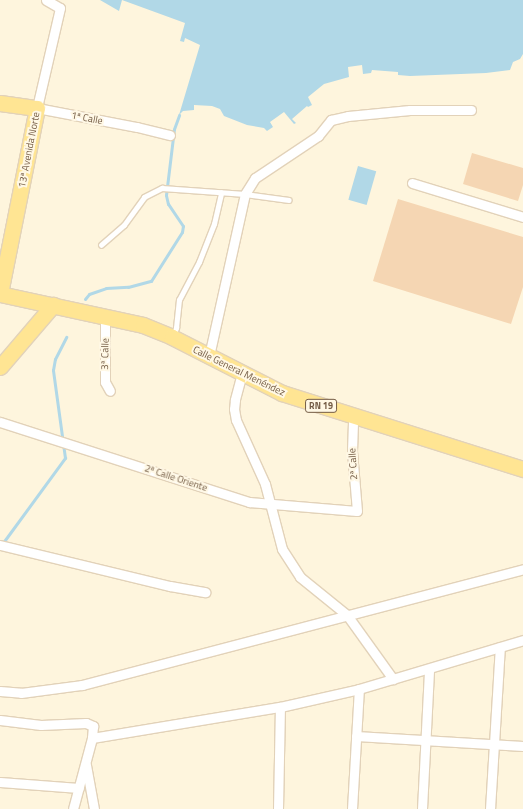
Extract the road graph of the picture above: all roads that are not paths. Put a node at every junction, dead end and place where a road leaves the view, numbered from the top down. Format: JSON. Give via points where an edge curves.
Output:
{"nodes":[{"id":1,"x":46,"y":0,"type":"edge"},
{"id":2,"x":0,"y":104,"type":"edge"},
{"id":3,"x":38,"y":108,"type":"junction"},
{"id":4,"x":471,"y":110,"type":"dead end"},
{"id":5,"x":170,"y":135,"type":"dead end"},
{"id":6,"x":412,"y":183,"type":"dead end"},
{"id":7,"x":221,"y":193,"type":"junction"},
{"id":8,"x":245,"y":194,"type":"junction"},
{"id":9,"x":289,"y":200,"type":"dead end"},
{"id":10,"x":523,"y":217,"type":"edge"},
{"id":11,"x":101,"y":245,"type":"dead end"},
{"id":12,"x":0,"y":294,"type":"edge"},
{"id":13,"x":53,"y":305,"type":"junction"},
{"id":14,"x":105,"y":316,"type":"junction"},
{"id":15,"x":172,"y":337,"type":"junction"},
{"id":16,"x":209,"y":356,"type":"junction"},
{"id":17,"x":0,"y":367,"type":"edge"},
{"id":18,"x":242,"y":373,"type":"junction"},
{"id":19,"x":110,"y":391,"type":"dead end"},
{"id":20,"x":353,"y":416,"type":"junction"},
{"id":21,"x":0,"y":422,"type":"edge"},
{"id":22,"x":523,"y":469,"type":"edge"},
{"id":23,"x":270,"y":504,"type":"junction"},
{"id":24,"x":357,"y":512,"type":"joint"},
{"id":25,"x":0,"y":545,"type":"edge"},
{"id":26,"x":523,"y":569,"type":"edge"},
{"id":27,"x":205,"y":592,"type":"dead end"},
{"id":28,"x":347,"y":615,"type":"junction"},
{"id":29,"x":523,"y":640,"type":"edge"},
{"id":30,"x":500,"y":647,"type":"junction"},
{"id":31,"x":428,"y":669,"type":"junction"},
{"id":32,"x":393,"y":679,"type":"junction"},
{"id":33,"x":359,"y":689,"type":"junction"},
{"id":34,"x":0,"y":691,"type":"edge"},
{"id":35,"x":280,"y":708,"type":"junction"},
{"id":36,"x":0,"y":720,"type":"edge"},
{"id":37,"x":356,"y":736,"type":"junction"},
{"id":38,"x":92,"y":738,"type":"junction"},
{"id":39,"x":425,"y":740,"type":"junction"},
{"id":40,"x":494,"y":744,"type":"junction"},
{"id":41,"x":523,"y":746,"type":"edge"},
{"id":42,"x":86,"y":762,"type":"junction"},
{"id":43,"x":0,"y":782,"type":"edge"},
{"id":44,"x":79,"y":788,"type":"junction"},
{"id":45,"x":73,"y":809,"type":"edge"},
{"id":46,"x":94,"y":809,"type":"edge"},
{"id":47,"x":278,"y":809,"type":"edge"},
{"id":48,"x":352,"y":809,"type":"edge"},
{"id":49,"x":422,"y":809,"type":"edge"},
{"id":50,"x":490,"y":809,"type":"edge"}],
"edges":[{"from":1,"to":3,"type":"street","name":"13ª Avenida Norte","via":[[60,8]]},
{"from":2,"to":3,"type":"main road"},
{"from":3,"to":5,"type":"street","name":"1ª Calle"},
{"from":3,"to":12,"type":"main road","name":"13ª Avenida Norte"},
{"from":4,"to":8,"type":"street","via":[[410,110],[331,120],[318,136],[255,178]]},
{"from":6,"to":10,"type":"street"},
{"from":7,"to":8,"type":"lane"},
{"from":7,"to":11,"type":"lane","via":[[162,188],[144,197],[124,225]]},
{"from":7,"to":15,"type":"lane","via":[[214,224],[199,262],[179,300],[176,328]]},
{"from":8,"to":9,"type":"lane"},
{"from":8,"to":16,"type":"street"},
{"from":12,"to":13,"type":"main road","name":"Calle General Menéndez"},
{"from":13,"to":14,"type":"main road","name":"Calle General Menéndez","number":"RN 19"},
{"from":13,"to":17,"type":"main road"},
{"from":14,"to":15,"type":"main road","name":"Calle General Menéndez","number":"RN 19","via":[[143,325]]},
{"from":14,"to":19,"type":"street","name":"3ª Calle","via":[[105,382]]},
{"from":15,"to":16,"type":"main road","name":"Calle General Menéndez","number":"RN 19"},
{"from":16,"to":18,"type":"main road","name":"Calle General Menéndez","number":"RN 19"},
{"from":18,"to":20,"type":"main road","name":"Calle General Menéndez","number":"RN 19","via":[[282,393]]},
{"from":18,"to":23,"type":"street","via":[[234,404],[236,420],[265,484]]},
{"from":20,"to":22,"type":"main road","name":"Calle General Menéndez","number":"RN 19"},
{"from":20,"to":24,"type":"street","name":"2ª Calle","via":[[352,451]]},
{"from":21,"to":23,"type":"street","name":"2ª Calle Oriente","via":[[249,502]]},
{"from":23,"to":24,"type":"street","name":"2ª Calle Oriente"},
{"from":23,"to":28,"type":"street","via":[[282,549],[291,565],[313,589]]},
{"from":25,"to":27,"type":"street"},
{"from":26,"to":28,"type":"street"},
{"from":28,"to":32,"type":"street"},
{"from":28,"to":34,"type":"street","via":[[82,685],[21,692]]},
{"from":29,"to":30,"type":"street"},
{"from":30,"to":31,"type":"street"},
{"from":30,"to":40,"type":"street"},
{"from":31,"to":32,"type":"street"},
{"from":31,"to":39,"type":"street"},
{"from":32,"to":33,"type":"street"},
{"from":33,"to":35,"type":"street"},
{"from":33,"to":37,"type":"street"},
{"from":35,"to":38,"type":"street"},
{"from":35,"to":47,"type":"street"},
{"from":36,"to":38,"type":"street","via":[[41,724],[86,723],[93,726]]},
{"from":37,"to":39,"type":"street"},
{"from":37,"to":48,"type":"street"},
{"from":38,"to":42,"type":"street"},
{"from":39,"to":40,"type":"street"},
{"from":39,"to":49,"type":"street"},
{"from":40,"to":41,"type":"street"},
{"from":40,"to":50,"type":"street"},
{"from":42,"to":44,"type":"street"},
{"from":42,"to":46,"type":"street"},
{"from":43,"to":44,"type":"street"},
{"from":44,"to":45,"type":"street"}]}
